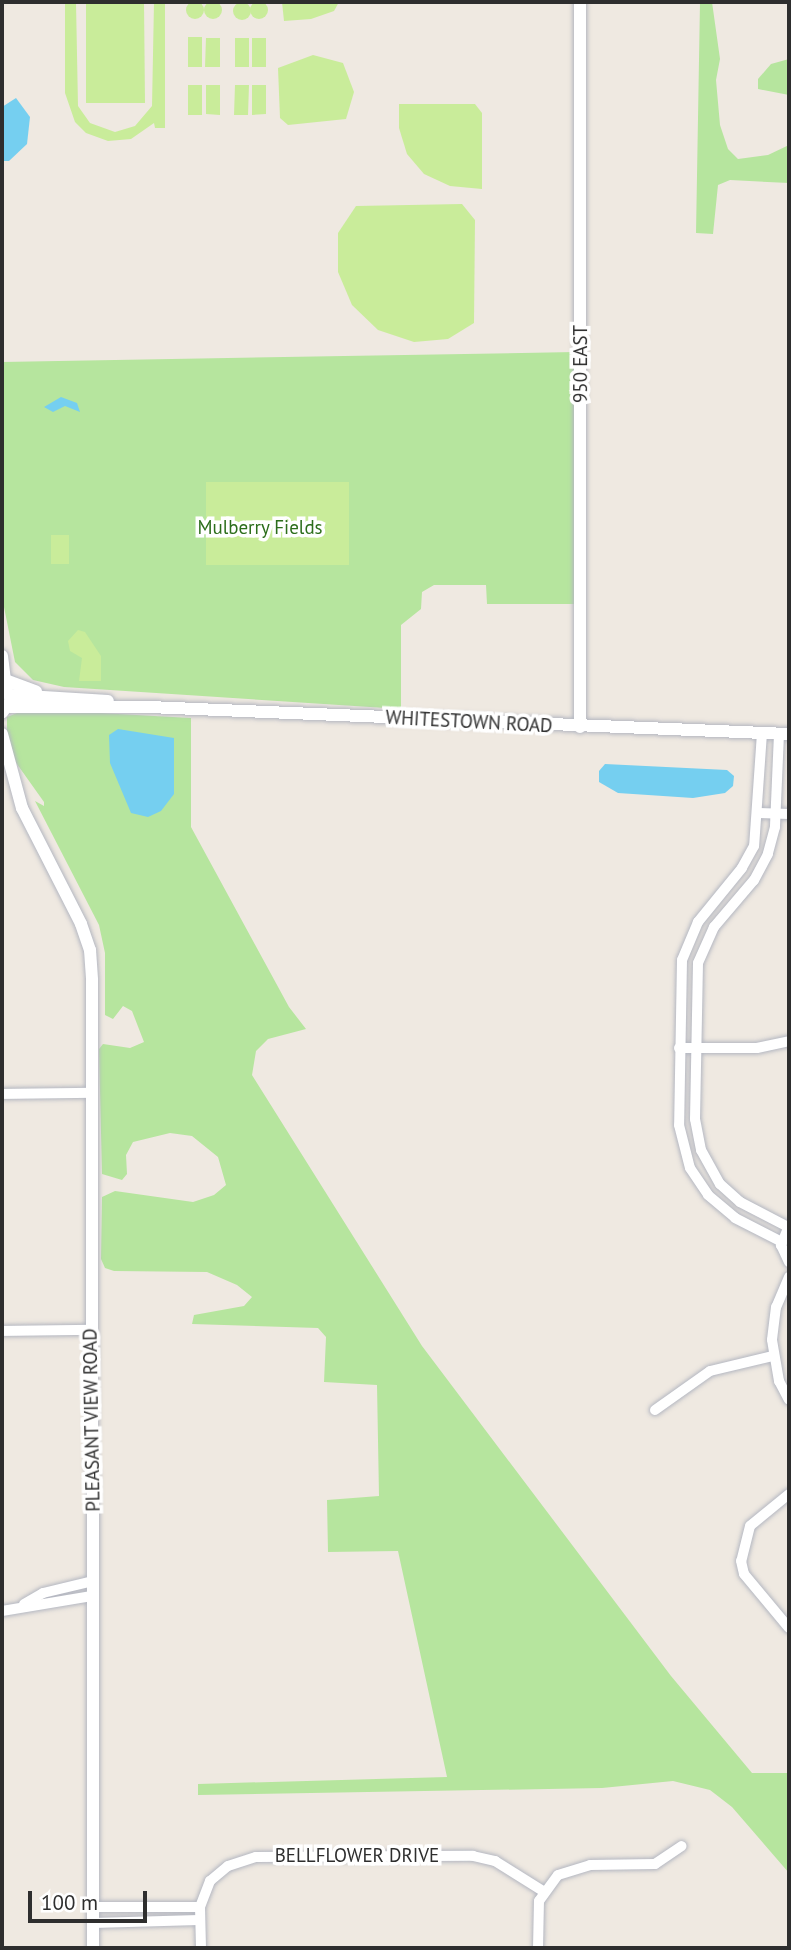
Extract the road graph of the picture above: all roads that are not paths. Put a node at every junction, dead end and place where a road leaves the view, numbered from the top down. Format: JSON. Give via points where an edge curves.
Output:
{"nodes":[{"id":1,"x":580,"y":2,"type":"edge"},
{"id":2,"x":2,"y":656,"type":"edge"},
{"id":3,"x":5,"y":701,"type":"edge"},
{"id":4,"x":149,"y":707,"type":"junction"},
{"id":5,"x":580,"y":727,"type":"junction"},
{"id":6,"x":762,"y":733,"type":"junction"},
{"id":7,"x":2,"y":734,"type":"edge"},
{"id":8,"x":784,"y":734,"type":"edge"},
{"id":9,"x":2,"y":777,"type":"edge"},
{"id":10,"x":760,"y":813,"type":"junction"},
{"id":11,"x":775,"y":813,"type":"junction"},
{"id":12,"x":789,"y":814,"type":"edge"},
{"id":13,"x":66,"y":897,"type":"junction"},
{"id":14,"x":789,"y":1041,"type":"edge"},
{"id":15,"x":679,"y":1048,"type":"junction"},
{"id":16,"x":695,"y":1048,"type":"junction"},
{"id":17,"x":90,"y":1093,"type":"junction"},
{"id":18,"x":2,"y":1094,"type":"edge"},
{"id":19,"x":789,"y":1227,"type":"edge"},
{"id":20,"x":782,"y":1241,"type":"junction"},
{"id":21,"x":789,"y":1262,"type":"edge"},
{"id":22,"x":789,"y":1277,"type":"edge"},
{"id":23,"x":90,"y":1330,"type":"junction"},
{"id":24,"x":2,"y":1331,"type":"edge"},
{"id":25,"x":773,"y":1356,"type":"junction"},
{"id":26,"x":789,"y":1400,"type":"edge"},
{"id":27,"x":655,"y":1409,"type":"dead end"},
{"id":28,"x":789,"y":1494,"type":"edge"},
{"id":29,"x":93,"y":1581,"type":"junction"},
{"id":30,"x":92,"y":1596,"type":"junction"},
{"id":31,"x":24,"y":1605,"type":"junction"},
{"id":32,"x":2,"y":1611,"type":"edge"},
{"id":33,"x":789,"y":1628,"type":"edge"},
{"id":34,"x":682,"y":1846,"type":"dead end"},
{"id":35,"x":543,"y":1891,"type":"junction"},
{"id":36,"x":93,"y":1907,"type":"junction"},
{"id":37,"x":200,"y":1907,"type":"junction"},
{"id":38,"x":199,"y":1920,"type":"junction"},
{"id":39,"x":93,"y":1923,"type":"junction"},
{"id":40,"x":93,"y":1948,"type":"edge"},
{"id":41,"x":201,"y":1948,"type":"edge"},
{"id":42,"x":538,"y":1948,"type":"edge"}],
"edges":[{"from":1,"to":5,"type":"street","name":"950 EAST"},
{"from":2,"to":3,"type":"street"},
{"from":3,"to":4,"type":"street","name":"WHITESTOWN ROAD"},
{"from":3,"to":4,"type":"street","name":"WHITESTOWN ROAD","via":[[17,688]]},
{"from":4,"to":5,"type":"street","name":"WHITESTOWN ROAD"},
{"from":5,"to":6,"type":"street","name":"WHITESTOWN ROAD"},
{"from":6,"to":8,"type":"street","name":"WHITESTOWN ROAD"},
{"from":6,"to":10,"type":"street"},
{"from":7,"to":13,"type":"street","name":"PLEASANT VIEW ROAD","via":[[13,785]]},
{"from":8,"to":11,"type":"street"},
{"from":9,"to":13,"type":"street","name":"PLEASANT VIEW ROAD","via":[[14,808]]},
{"from":10,"to":11,"type":"street"},
{"from":10,"to":15,"type":"street","via":[[747,861],[701,916],[685,948]]},
{"from":11,"to":12,"type":"street"},
{"from":11,"to":16,"type":"street","via":[[765,863],[714,927],[700,956]]},
{"from":13,"to":17,"type":"street","name":"PLEASANT VIEW ROAD","via":[[90,950]]},
{"from":14,"to":16,"type":"street","via":[[762,1048]]},
{"from":15,"to":16,"type":"street"},
{"from":15,"to":20,"type":"street","via":[[679,1125],[694,1175],[722,1209]]},
{"from":16,"to":19,"type":"street","via":[[695,1125],[709,1168],[736,1200]]},
{"from":17,"to":18,"type":"street"},
{"from":17,"to":23,"type":"street","name":"PLEASANT VIEW ROAD"},
{"from":19,"to":20,"type":"street"},
{"from":20,"to":21,"type":"street"},
{"from":22,"to":25,"type":"street","via":[[774,1318]]},
{"from":23,"to":24,"type":"street"},
{"from":23,"to":29,"type":"street","name":"PLEASANT VIEW ROAD"},
{"from":25,"to":26,"type":"street"},
{"from":25,"to":27,"type":"street","via":[[710,1371]]},
{"from":28,"to":33,"type":"street","via":[[750,1526],[741,1561],[744,1574]]},
{"from":29,"to":30,"type":"street","name":"PLEASANT VIEW ROAD"},
{"from":29,"to":31,"type":"street","via":[[43,1594]]},
{"from":30,"to":31,"type":"street"},
{"from":30,"to":36,"type":"street","name":"PLEASANT VIEW ROAD"},
{"from":31,"to":32,"type":"street"},
{"from":34,"to":35,"type":"street","via":[[655,1864],[573,1867]]},
{"from":35,"to":37,"type":"street","name":"BELLFLOWER DRIVE","via":[[495,1861],[472,1856],[256,1857],[219,1871]]},
{"from":35,"to":42,"type":"street"},
{"from":36,"to":37,"type":"street"},
{"from":36,"to":39,"type":"street","name":"PLEASANT VIEW ROAD"},
{"from":37,"to":38,"type":"street","name":"BELLFLOWER DRIVE"},
{"from":38,"to":39,"type":"street"},
{"from":38,"to":41,"type":"street","name":"BELLFLOWER DRIVE"},
{"from":39,"to":40,"type":"street","name":"PLEASANT VIEW ROAD"}]}
